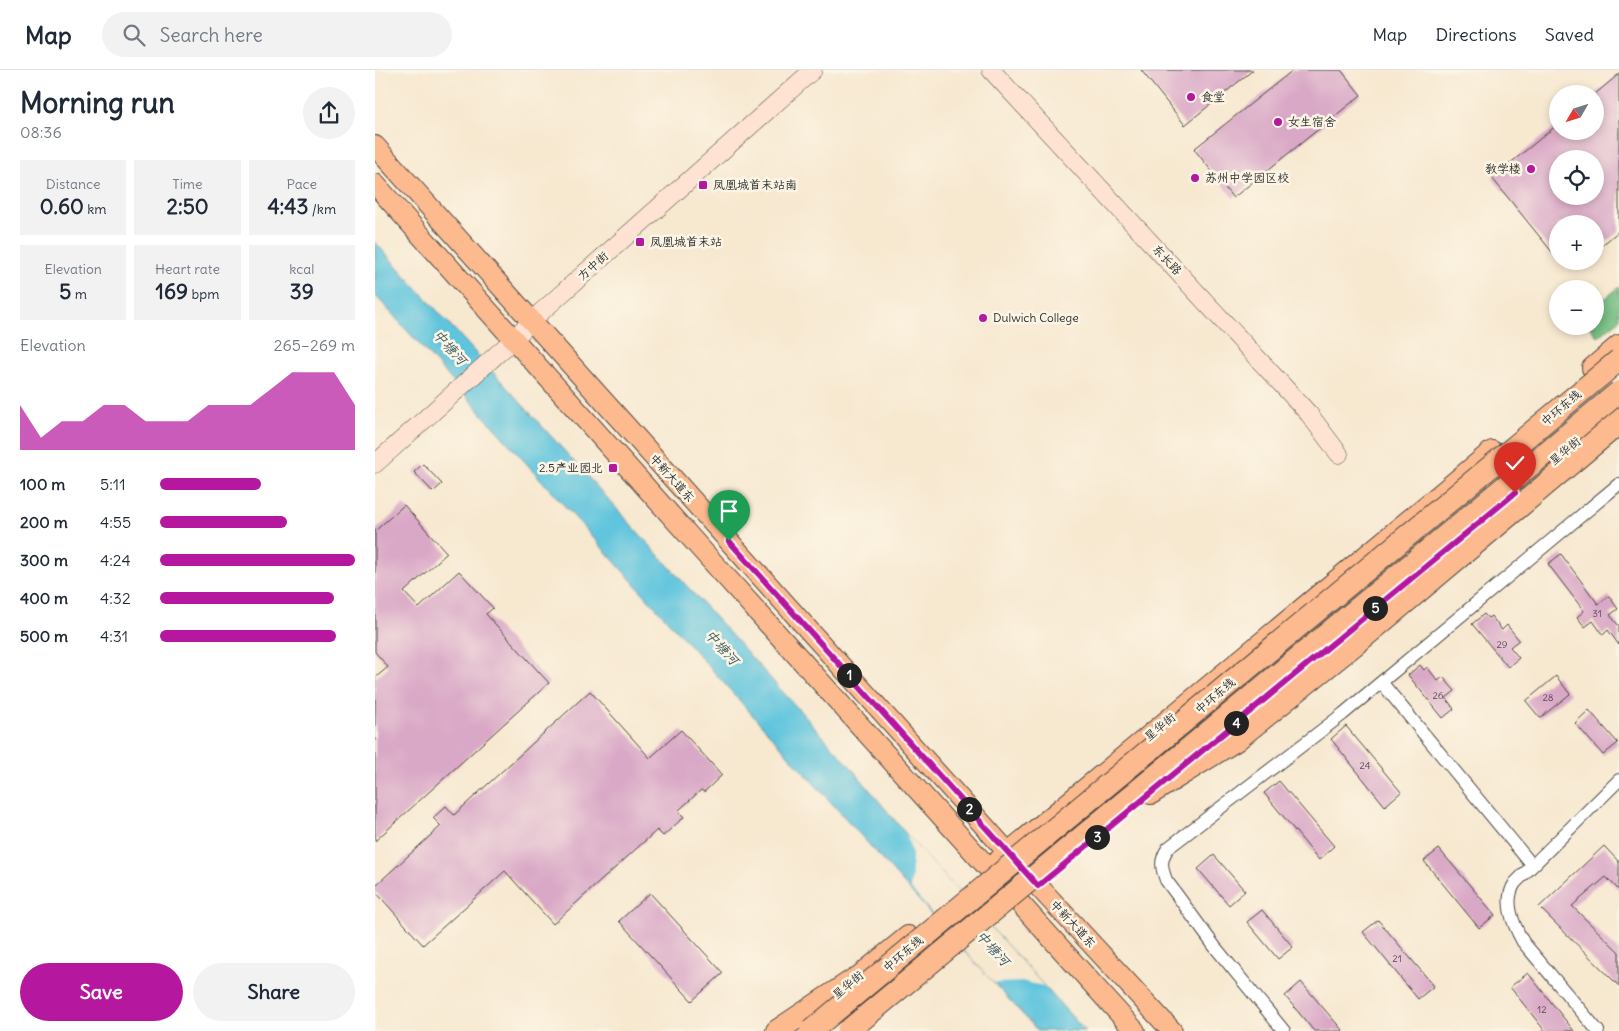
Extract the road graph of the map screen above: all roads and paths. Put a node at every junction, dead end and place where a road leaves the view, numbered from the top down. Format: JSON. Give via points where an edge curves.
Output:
{"nodes":[{"id":1,"x":813,"y":70,"type":"edge"},
{"id":2,"x":991,"y":70,"type":"edge"},
{"id":3,"x":375,"y":146,"type":"edge"},
{"id":4,"x":375,"y":184,"type":"edge"},
{"id":5,"x":531,"y":320,"type":"junction"},
{"id":6,"x":514,"y":339,"type":"junction"},
{"id":7,"x":1619,"y":346,"type":"edge"},
{"id":8,"x":1619,"y":360,"type":"edge"},
{"id":9,"x":1619,"y":392,"type":"edge"},
{"id":10,"x":1619,"y":407,"type":"edge"},
{"id":11,"x":1619,"y":423,"type":"edge"},
{"id":12,"x":1339,"y":454,"type":"dead end"},
{"id":13,"x":375,"y":464,"type":"edge"},
{"id":14,"x":1619,"y":484,"type":"edge"},
{"id":15,"x":1382,"y":683,"type":"junction"},
{"id":16,"x":1619,"y":780,"type":"edge"},
{"id":17,"x":1151,"y":793,"type":"junction"},
{"id":18,"x":1008,"y":852,"type":"junction"},
{"id":19,"x":1532,"y":865,"type":"junction"},
{"id":20,"x":988,"y":869,"type":"junction"},
{"id":21,"x":1038,"y":886,"type":"junction"},
{"id":22,"x":1019,"y":902,"type":"junction"},
{"id":23,"x":855,"y":979,"type":"junction"},
{"id":24,"x":777,"y":1031,"type":"edge"},
{"id":25,"x":793,"y":1031,"type":"edge"},
{"id":26,"x":811,"y":1031,"type":"edge"},
{"id":27,"x":847,"y":1031,"type":"edge"},
{"id":28,"x":863,"y":1031,"type":"edge"},
{"id":29,"x":1135,"y":1031,"type":"edge"},
{"id":30,"x":1172,"y":1031,"type":"edge"},
{"id":31,"x":1284,"y":1031,"type":"edge"},
{"id":32,"x":1598,"y":1031,"type":"edge"}],
"edges":[{"from":1,"to":5,"type":"street","name":"方中街"},
{"from":2,"to":12,"type":"street","name":"东长路","via":[[1309,414]]},
{"from":3,"to":5,"type":"main road","name":"中新大道东"},
{"from":4,"to":6,"type":"main road","name":"中新大道东"},
{"from":5,"to":6,"type":"street","name":"方中街"},
{"from":5,"to":18,"type":"main road","name":"中新大道东"},
{"from":6,"to":13,"type":"street","name":"方中街"},
{"from":6,"to":20,"type":"main road","name":"中新大道东"},
{"from":7,"to":18,"type":"main road","name":"星华街"},
{"from":8,"to":26,"type":"highway","name":"中环东线","bridge":true},
{"from":9,"to":27,"type":"highway","name":"中环东线","bridge":true},
{"from":10,"to":17,"type":"main road","name":"星华街"},
{"from":11,"to":17,"type":"highway","via":[[1236,740]]},
{"from":14,"to":15,"type":"street"},
{"from":15,"to":19,"type":"street"},
{"from":15,"to":31,"type":"street","via":[[1168,848],[1162,858],[1161,867],[1166,880],[1215,947]]},
{"from":16,"to":19,"type":"street"},
{"from":17,"to":21,"type":"main road","name":"星华街"},
{"from":18,"to":20,"type":"main road","name":"星华街"},
{"from":18,"to":21,"type":"main road","name":"中新大道东"},
{"from":19,"to":32,"type":"street","via":[[1510,890],[1508,899],[1517,931]]},
{"from":20,"to":22,"type":"main road","name":"中新大道东"},
{"from":20,"to":23,"type":"main road","name":"星华街"},
{"from":21,"to":22,"type":"main road","name":"星华街"},
{"from":21,"to":30,"type":"main road","name":"中新大道东"},
{"from":22,"to":28,"type":"main road","name":"星华街"},
{"from":22,"to":29,"type":"main road","name":"中新大道东"},
{"from":23,"to":24,"type":"highway"},
{"from":23,"to":25,"type":"main road","name":"星华街"}]}
